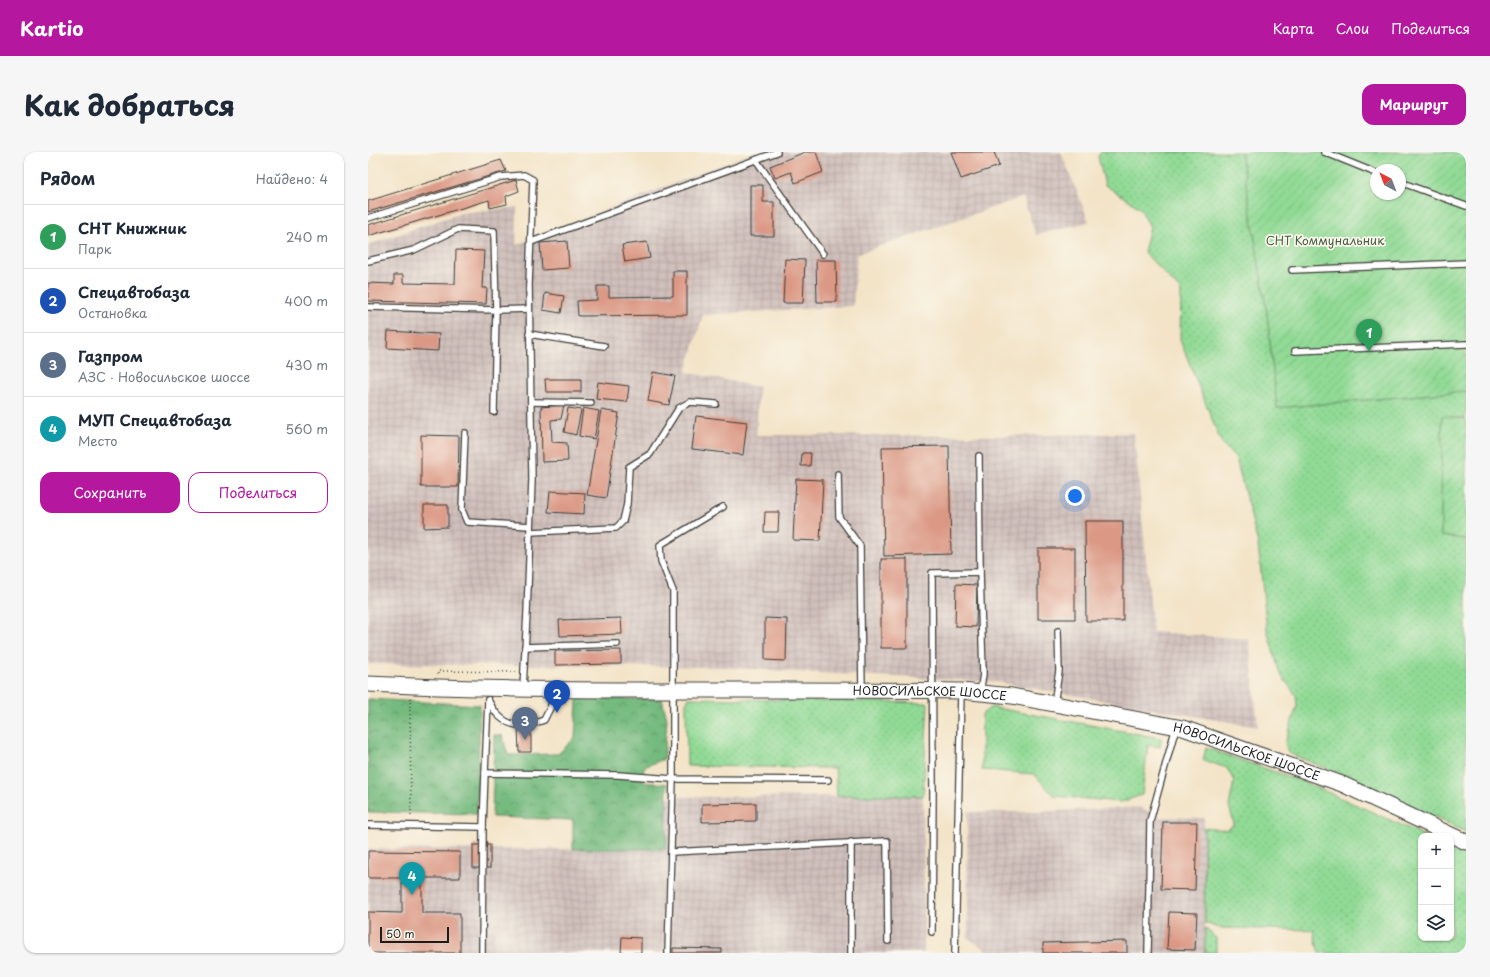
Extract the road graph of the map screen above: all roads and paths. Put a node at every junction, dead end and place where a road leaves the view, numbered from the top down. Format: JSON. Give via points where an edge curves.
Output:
{"nodes":[{"id":1,"x":778,"y":152,"type":"edge"},
{"id":2,"x":1324,"y":152,"type":"edge"},
{"id":3,"x":756,"y":160,"type":"junction"},
{"id":4,"x":1370,"y":171,"type":"edge"},
{"id":5,"x":1406,"y":184,"type":"edge"},
{"id":6,"x":1466,"y":206,"type":"edge"},
{"id":7,"x":368,"y":218,"type":"edge"},
{"id":8,"x":531,"y":242,"type":"junction"},
{"id":9,"x":823,"y":254,"type":"dead end"},
{"id":10,"x":368,"y":261,"type":"edge"},
{"id":11,"x":1466,"y":263,"type":"edge"},
{"id":12,"x":1292,"y":270,"type":"dead end"},
{"id":13,"x":368,"y":307,"type":"edge"},
{"id":14,"x":529,"y":309,"type":"junction"},
{"id":15,"x":496,"y":310,"type":"junction"},
{"id":16,"x":529,"y":334,"type":"junction"},
{"id":17,"x":1466,"y":344,"type":"edge"},
{"id":18,"x":604,"y":346,"type":"dead end"},
{"id":19,"x":1295,"y":351,"type":"dead end"},
{"id":20,"x":531,"y":402,"type":"junction"},
{"id":21,"x":591,"y":403,"type":"dead end"},
{"id":22,"x":716,"y":404,"type":"dead end"},
{"id":23,"x":494,"y":412,"type":"dead end"},
{"id":24,"x":465,"y":433,"type":"dead end"},
{"id":25,"x":980,"y":456,"type":"dead end"},
{"id":26,"x":838,"y":474,"type":"dead end"},
{"id":27,"x":723,"y":507,"type":"dead end"},
{"id":28,"x":530,"y":529,"type":"junction"},
{"id":29,"x":980,"y":572,"type":"junction"},
{"id":30,"x":1058,"y":631,"type":"dead end"},
{"id":31,"x":617,"y":644,"type":"dead end"},
{"id":32,"x":525,"y":647,"type":"junction"},
{"id":33,"x":524,"y":672,"type":"junction"},
{"id":34,"x":368,"y":684,"type":"edge"},
{"id":35,"x":438,"y":688,"type":"junction"},
{"id":36,"x":523,"y":689,"type":"junction"},
{"id":37,"x":553,"y":689,"type":"junction"},
{"id":38,"x":674,"y":690,"type":"junction"},
{"id":39,"x":862,"y":691,"type":"junction"},
{"id":40,"x":932,"y":691,"type":"junction"},
{"id":41,"x":961,"y":691,"type":"junction"},
{"id":42,"x":980,"y":693,"type":"junction"},
{"id":43,"x":488,"y":694,"type":"junction"},
{"id":44,"x":410,"y":698,"type":"dead end"},
{"id":45,"x":1054,"y":704,"type":"junction"},
{"id":46,"x":1176,"y":726,"type":"junction"},
{"id":47,"x":485,"y":773,"type":"junction"},
{"id":48,"x":673,"y":779,"type":"junction"},
{"id":49,"x":828,"y":780,"type":"dead end"},
{"id":50,"x":368,"y":825,"type":"edge"},
{"id":51,"x":411,"y":826,"type":"junction"},
{"id":52,"x":483,"y":827,"type":"junction"},
{"id":53,"x":851,"y":842,"type":"junction"},
{"id":54,"x":1466,"y":842,"type":"edge"},
{"id":55,"x":672,"y":852,"type":"junction"},
{"id":56,"x":932,"y":932,"type":"dead end"},
{"id":57,"x":888,"y":941,"type":"dead end"},
{"id":58,"x":482,"y":953,"type":"edge"},
{"id":59,"x":668,"y":953,"type":"edge"},
{"id":60,"x":851,"y":953,"type":"edge"},
{"id":61,"x":955,"y":953,"type":"edge"},
{"id":62,"x":1148,"y":953,"type":"edge"}],
"edges":[{"from":1,"to":3,"type":"lane"},
{"from":2,"to":4,"type":"lane"},
{"from":3,"to":8,"type":"lane"},
{"from":3,"to":9,"type":"lane"},
{"from":5,"to":6,"type":"lane"},
{"from":7,"to":8,"type":"lane","via":[[501,177],[524,175],[533,180]]},
{"from":8,"to":14,"type":"lane"},
{"from":10,"to":15,"type":"lane","via":[[414,250],[458,229],[494,231]]},
{"from":11,"to":12,"type":"lane"},
{"from":13,"to":15,"type":"lane"},
{"from":14,"to":15,"type":"lane"},
{"from":14,"to":16,"type":"lane"},
{"from":15,"to":23,"type":"lane"},
{"from":16,"to":18,"type":"lane"},
{"from":16,"to":20,"type":"lane"},
{"from":17,"to":19,"type":"lane"},
{"from":20,"to":21,"type":"lane"},
{"from":20,"to":28,"type":"lane"},
{"from":22,"to":28,"type":"lane","via":[[690,402],[679,408],[650,454],[629,467],[627,504],[623,521],[616,528]]},
{"from":24,"to":28,"type":"lane","via":[[462,510],[467,522]]},
{"from":25,"to":29,"type":"lane"},
{"from":26,"to":39,"type":"lane","via":[[839,517],[860,546]]},
{"from":27,"to":38,"type":"lane","via":[[660,545],[661,561],[673,591]]},
{"from":28,"to":32,"type":"lane"},
{"from":29,"to":40,"type":"lane","via":[[932,574]]},
{"from":29,"to":42,"type":"lane","via":[[983,674]]},
{"from":30,"to":45,"type":"lane","via":[[1059,671]]},
{"from":31,"to":32,"type":"lane"},
{"from":32,"to":33,"type":"lane"},
{"from":33,"to":35,"type":"path","via":[[438,671]]},
{"from":33,"to":36,"type":"lane"},
{"from":34,"to":35,"type":"street","name":"НОВОСИЛЬСКОЕ ШОССЕ"},
{"from":35,"to":43,"type":"street","name":"НОВОСИЛЬСКОЕ ШОССЕ"},
{"from":36,"to":37,"type":"street","name":"НОВОСИЛЬСКОЕ ШОССЕ"},
{"from":36,"to":43,"type":"street","name":"НОВОСИЛЬСКОЕ ШОССЕ"},
{"from":37,"to":38,"type":"street","name":"НОВОСИЛЬСКОЕ ШОССЕ"},
{"from":37,"to":43,"type":"lane","via":[[551,706],[544,720],[531,725],[515,726],[499,716]]},
{"from":38,"to":39,"type":"street","name":"НОВОСИЛЬСКОЕ ШОССЕ"},
{"from":38,"to":48,"type":"lane"},
{"from":39,"to":40,"type":"street","name":"НОВОСИЛЬСКОЕ ШОССЕ"},
{"from":40,"to":41,"type":"street","name":"НОВОСИЛЬСКОЕ ШОССЕ"},
{"from":40,"to":56,"type":"lane"},
{"from":41,"to":42,"type":"street","name":"НОВОСИЛЬСКОЕ ШОССЕ"},
{"from":41,"to":61,"type":"lane"},
{"from":42,"to":45,"type":"street","name":"НОВОСИЛЬСКОЕ ШОССЕ"},
{"from":43,"to":47,"type":"lane"},
{"from":44,"to":51,"type":"path"},
{"from":45,"to":46,"type":"street","name":"НОВОСИЛЬСКОЕ ШОССЕ"},
{"from":46,"to":54,"type":"street","name":"НОВОСИЛЬСКОЕ ШОССЕ","via":[[1342,784]]},
{"from":46,"to":62,"type":"lane","via":[[1150,822]]},
{"from":47,"to":48,"type":"lane","via":[[618,775]]},
{"from":47,"to":52,"type":"lane"},
{"from":48,"to":49,"type":"lane"},
{"from":48,"to":55,"type":"lane"},
{"from":50,"to":51,"type":"lane"},
{"from":51,"to":52,"type":"lane"},
{"from":52,"to":58,"type":"lane"},
{"from":53,"to":55,"type":"lane"},
{"from":53,"to":57,"type":"lane","via":[[887,840]]},
{"from":53,"to":60,"type":"lane"},
{"from":55,"to":59,"type":"lane"}]}
